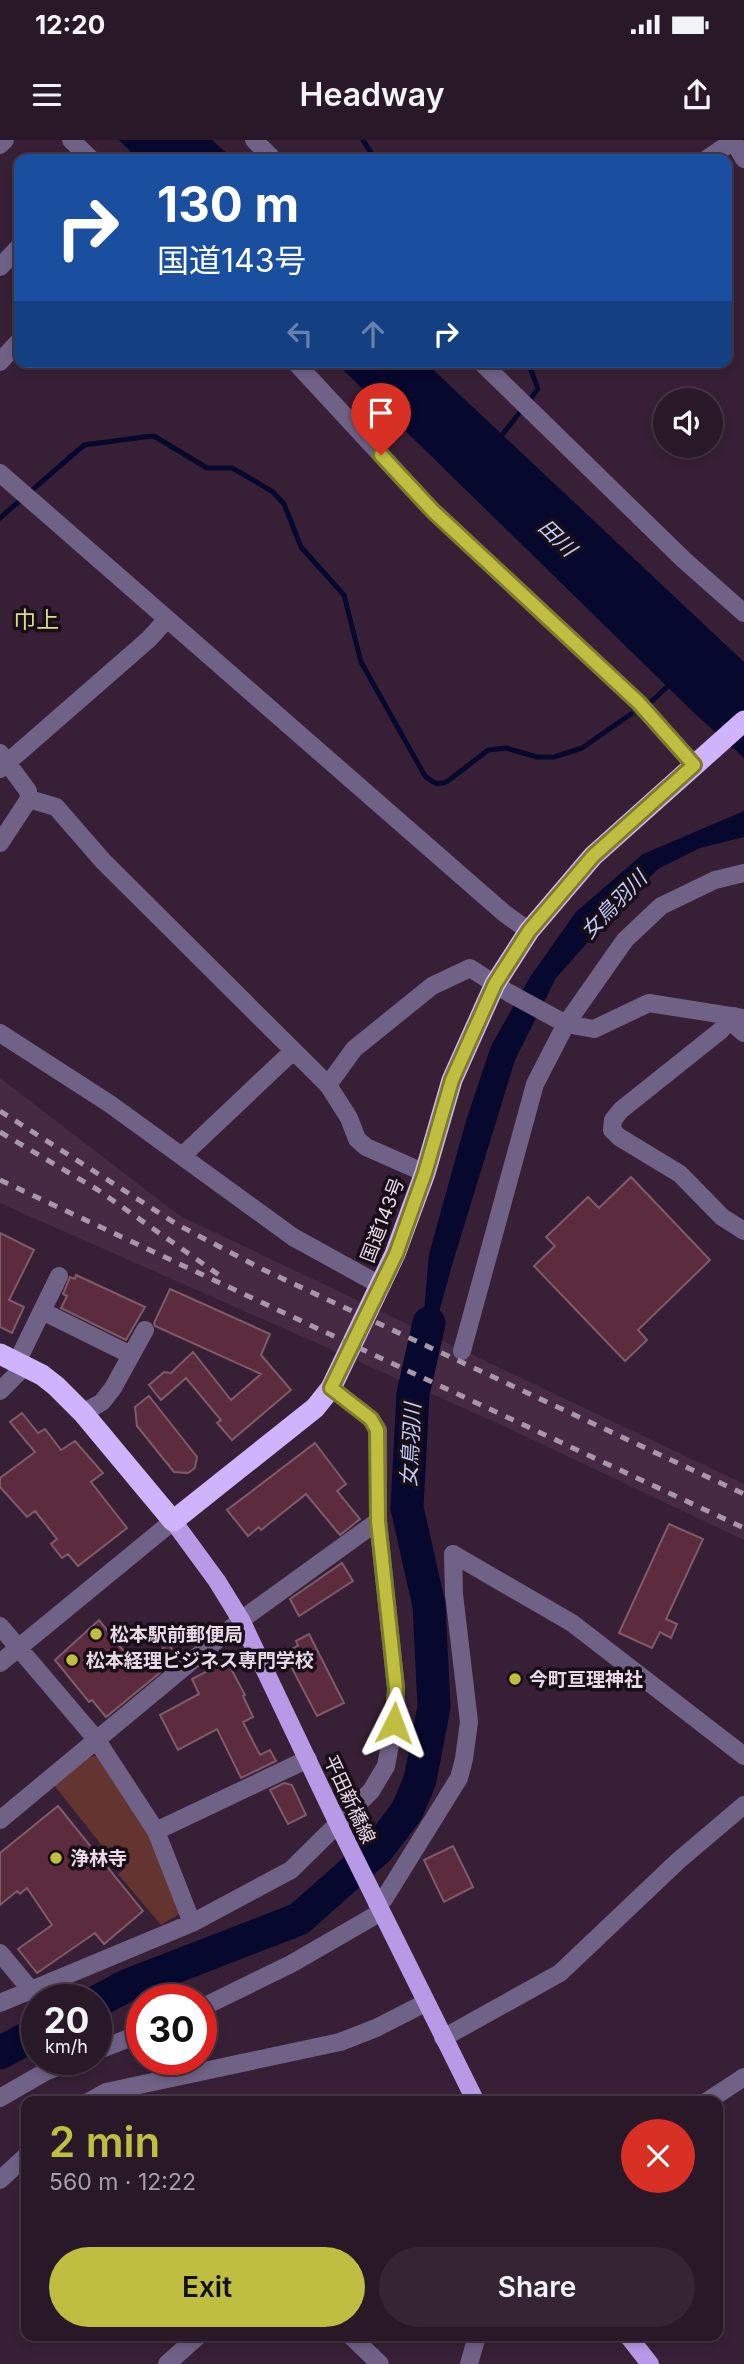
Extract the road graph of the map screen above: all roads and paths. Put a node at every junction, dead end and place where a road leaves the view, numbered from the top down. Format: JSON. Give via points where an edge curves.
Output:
{"nodes":[{"id":1,"x":5,"y":140,"type":"edge"},
{"id":2,"x":71,"y":140,"type":"edge"},
{"id":3,"x":254,"y":140,"type":"edge"},
{"id":4,"x":733,"y":140,"type":"edge"},
{"id":5,"x":0,"y":145,"type":"edge"},
{"id":6,"x":86,"y":154,"type":"edge"},
{"id":7,"x":268,"y":154,"type":"edge"},
{"id":8,"x":714,"y":154,"type":"edge"},
{"id":9,"x":744,"y":159,"type":"edge"},
{"id":10,"x":14,"y":252,"type":"edge"},
{"id":11,"x":0,"y":267,"type":"edge"},
{"id":12,"x":14,"y":347,"type":"edge"},
{"id":13,"x":0,"y":362,"type":"edge"},
{"id":14,"x":301,"y":368,"type":"edge"},
{"id":15,"x":487,"y":368,"type":"edge"},
{"id":16,"x":0,"y":473,"type":"edge"},
{"id":17,"x":744,"y":613,"type":"edge"},
{"id":18,"x":167,"y":619,"type":"junction"},
{"id":19,"x":744,"y":721,"type":"edge"},
{"id":20,"x":2,"y":761,"type":"edge"},
{"id":21,"x":698,"y":762,"type":"junction"},
{"id":22,"x":29,"y":799,"type":"junction"},
{"id":23,"x":0,"y":843,"type":"edge"},
{"id":24,"x":744,"y":873,"type":"edge"},
{"id":25,"x":529,"y":931,"type":"junction"},
{"id":26,"x":502,"y":988,"type":"junction"},
{"id":27,"x":739,"y":1017,"type":"edge"},
{"id":28,"x":560,"y":1021,"type":"junction"},
{"id":29,"x":0,"y":1033,"type":"edge"},
{"id":30,"x":744,"y":1033,"type":"edge"},
{"id":31,"x":293,"y":1051,"type":"junction"},
{"id":32,"x":328,"y":1085,"type":"junction"},
{"id":33,"x":182,"y":1156,"type":"junction"},
{"id":34,"x":425,"y":1173,"type":"junction"},
{"id":35,"x":744,"y":1231,"type":"edge"},
{"id":36,"x":59,"y":1281,"type":"dead end"},
{"id":37,"x":380,"y":1285,"type":"junction"},
{"id":38,"x":42,"y":1311,"type":"junction"},
{"id":39,"x":145,"y":1330,"type":"dead end"},
{"id":40,"x":461,"y":1351,"type":"dead end"},
{"id":41,"x":131,"y":1355,"type":"junction"},
{"id":42,"x":14,"y":1361,"type":"edge"},
{"id":43,"x":331,"y":1388,"type":"junction"},
{"id":44,"x":0,"y":1391,"type":"edge"},
{"id":45,"x":83,"y":1413,"type":"junction"},
{"id":46,"x":173,"y":1521,"type":"junction"},
{"id":47,"x":378,"y":1521,"type":"junction"},
{"id":48,"x":241,"y":1620,"type":"junction"},
{"id":49,"x":0,"y":1626,"type":"edge"},
{"id":50,"x":19,"y":1647,"type":"junction"},
{"id":51,"x":0,"y":1663,"type":"edge"},
{"id":52,"x":96,"y":1739,"type":"junction"},
{"id":53,"x":744,"y":1756,"type":"edge"},
{"id":54,"x":308,"y":1759,"type":"junction"},
{"id":55,"x":744,"y":1805,"type":"edge"},
{"id":56,"x":0,"y":1820,"type":"edge"},
{"id":57,"x":156,"y":1831,"type":"junction"},
{"id":58,"x":342,"y":1832,"type":"junction"},
{"id":59,"x":378,"y":1904,"type":"junction"},
{"id":60,"x":192,"y":1923,"type":"junction"},
{"id":61,"x":0,"y":1953,"type":"edge"},
{"id":62,"x":26,"y":1984,"type":"edge"},
{"id":63,"x":42,"y":1984,"type":"edge"},
{"id":64,"x":21,"y":1993,"type":"edge"},
{"id":65,"x":217,"y":2000,"type":"edge"},
{"id":66,"x":0,"y":2003,"type":"edge"},
{"id":67,"x":425,"y":2003,"type":"junction"},
{"id":68,"x":443,"y":2038,"type":"junction"},
{"id":69,"x":40,"y":2075,"type":"edge"},
{"id":70,"x":744,"y":2077,"type":"edge"},
{"id":71,"x":99,"y":2096,"type":"edge"},
{"id":72,"x":473,"y":2096,"type":"edge"},
{"id":73,"x":715,"y":2096,"type":"edge"},
{"id":74,"x":0,"y":2098,"type":"edge"},
{"id":75,"x":21,"y":2160,"type":"edge"},
{"id":76,"x":0,"y":2180,"type":"edge"},
{"id":77,"x":192,"y":2341,"type":"edge"},
{"id":78,"x":356,"y":2341,"type":"edge"},
{"id":79,"x":476,"y":2341,"type":"edge"},
{"id":80,"x":632,"y":2341,"type":"edge"},
{"id":81,"x":167,"y":2364,"type":"edge"},
{"id":82,"x":380,"y":2364,"type":"edge"},
{"id":83,"x":469,"y":2364,"type":"edge"},
{"id":84,"x":650,"y":2364,"type":"edge"}],
"edges":[{"from":1,"to":5,"type":"street"},
{"from":2,"to":6,"type":"street"},
{"from":3,"to":7,"type":"street"},
{"from":4,"to":8,"type":"street"},
{"from":4,"to":9,"type":"street"},
{"from":10,"to":11,"type":"street"},
{"from":12,"to":13,"type":"street"},
{"from":14,"to":21,"type":"street","via":[[433,511]]},
{"from":15,"to":17,"type":"street"},
{"from":16,"to":18,"type":"street"},
{"from":18,"to":20,"type":"street"},
{"from":18,"to":25,"type":"street"},
{"from":19,"to":21,"type":"highway","name":"国道143号"},
{"from":20,"to":22,"type":"street","via":[[28,791]]},
{"from":21,"to":25,"type":"highway","name":"国道143号","via":[[593,856]]},
{"from":22,"to":23,"type":"street"},
{"from":22,"to":31,"type":"street","via":[[57,807],[103,862]]},
{"from":24,"to":28,"type":"street","via":[[715,880],[661,906],[625,940]]},
{"from":25,"to":26,"type":"highway","name":"国道143号"},
{"from":26,"to":28,"type":"street"},
{"from":26,"to":32,"type":"street","via":[[470,968],[432,986],[354,1049]]},
{"from":26,"to":34,"type":"highway","name":"国道143号","via":[[452,1080]]},
{"from":27,"to":28,"type":"street","via":[[649,1003],[594,1029]]},
{"from":27,"to":30,"type":"street","via":[[738,1028]]},
{"from":27,"to":35,"type":"street","via":[[621,1110],[612,1130],[680,1174],[722,1217]]},
{"from":28,"to":40,"type":"street","via":[[535,1084]]},
{"from":29,"to":33,"type":"street"},
{"from":31,"to":32,"type":"street"},
{"from":31,"to":33,"type":"street"},
{"from":32,"to":34,"type":"street","via":[[357,1139]]},
{"from":33,"to":37,"type":"street","via":[[293,1237]]},
{"from":34,"to":37,"type":"highway","name":"国道143号"},
{"from":36,"to":38,"type":"street"},
{"from":37,"to":43,"type":"highway","name":"国道143号"},
{"from":38,"to":41,"type":"street"},
{"from":38,"to":42,"type":"street"},
{"from":39,"to":41,"type":"street"},
{"from":41,"to":45,"type":"street","via":[[102,1402]]},
{"from":42,"to":44,"type":"street"},
{"from":42,"to":45,"type":"highway","via":[[56,1386]]},
{"from":43,"to":46,"type":"highway","name":"国道143号","via":[[315,1408]]},
{"from":43,"to":47,"type":"street","via":[[371,1419],[377,1430]]},
{"from":45,"to":46,"type":"highway"},
{"from":46,"to":48,"type":"main road","name":"平田新橋線"},
{"from":46,"to":50,"type":"street"},
{"from":47,"to":48,"type":"street"},
{"from":47,"to":58,"type":"street","via":[[396,1688],[394,1723],[386,1766]]},
{"from":48,"to":52,"type":"street"},
{"from":48,"to":54,"type":"main road","name":"平田新橋線"},
{"from":49,"to":50,"type":"street"},
{"from":50,"to":51,"type":"street"},
{"from":50,"to":52,"type":"street"},
{"from":52,"to":56,"type":"street"},
{"from":52,"to":57,"type":"street"},
{"from":53,"to":59,"type":"street","via":[[572,1623],[453,1554],[469,1722],[464,1759],[459,1778],[436,1818]]},
{"from":54,"to":57,"type":"street"},
{"from":54,"to":58,"type":"main road","name":"平田新橋線"},
{"from":55,"to":68,"type":"street","via":[[560,1973]]},
{"from":57,"to":60,"type":"street"},
{"from":58,"to":59,"type":"main road","name":"平田新橋線"},
{"from":58,"to":60,"type":"street","via":[[292,1870]]},
{"from":59,"to":65,"type":"street","via":[[291,1964]]},
{"from":59,"to":67,"type":"main road","name":"平田新橋線"},
{"from":60,"to":63,"type":"street"},
{"from":61,"to":62,"type":"street"},
{"from":64,"to":66,"type":"street"},
{"from":67,"to":68,"type":"main road","name":"平田新橋線"},
{"from":67,"to":71,"type":"street","via":[[340,2042]]},
{"from":68,"to":72,"type":"main road","name":"平田新橋線"},
{"from":69,"to":74,"type":"street"},
{"from":70,"to":73,"type":"street"},
{"from":75,"to":76,"type":"street"},
{"from":77,"to":81,"type":"street"},
{"from":78,"to":82,"type":"street"},
{"from":79,"to":83,"type":"street"},
{"from":80,"to":84,"type":"main road"}]}
